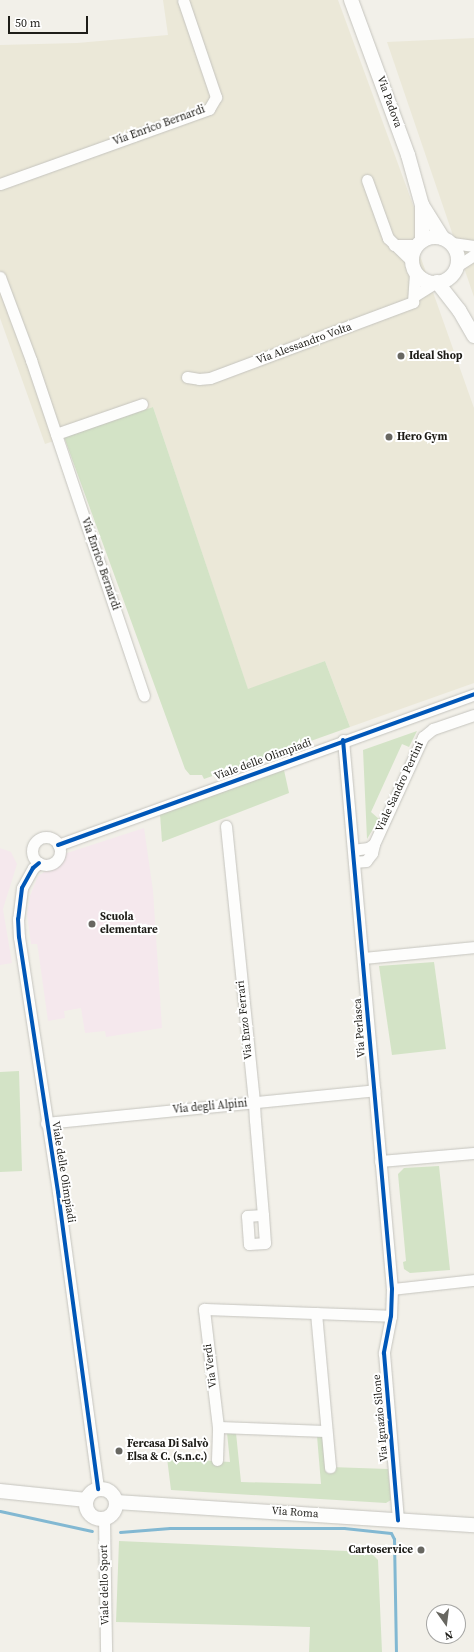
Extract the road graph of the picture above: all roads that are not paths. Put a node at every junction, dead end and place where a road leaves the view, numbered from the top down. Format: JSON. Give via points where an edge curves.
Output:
{"nodes":[{"id":1,"x":183,"y":0,"type":"edge"},
{"id":2,"x":351,"y":0,"type":"edge"},
{"id":3,"x":367,"y":180,"type":"dead end"},
{"id":4,"x":0,"y":184,"type":"edge"},
{"id":5,"x":422,"y":204,"type":"junction"},
{"id":6,"x":447,"y":240,"type":"junction"},
{"id":7,"x":420,"y":243,"type":"junction"},
{"id":8,"x":394,"y":245,"type":"junction"},
{"id":9,"x":474,"y":246,"type":"edge"},
{"id":10,"x":474,"y":255,"type":"edge"},
{"id":11,"x":414,"y":266,"type":"junction"},
{"id":12,"x":456,"y":269,"type":"junction"},
{"id":13,"x":0,"y":278,"type":"edge"},
{"id":14,"x":436,"y":283,"type":"junction"},
{"id":15,"x":414,"y":296,"type":"junction"},
{"id":16,"x":459,"y":310,"type":"junction"},
{"id":17,"x":474,"y":336,"type":"edge"},
{"id":18,"x":186,"y":377,"type":"dead end"},
{"id":19,"x":142,"y":404,"type":"dead end"},
{"id":20,"x":56,"y":434,"type":"junction"},
{"id":21,"x":474,"y":694,"type":"edge"},
{"id":22,"x":144,"y":695,"type":"dead end"},
{"id":23,"x":474,"y":715,"type":"edge"},
{"id":24,"x":343,"y":740,"type":"junction"},
{"id":25,"x":226,"y":826,"type":"dead end"},
{"id":26,"x":374,"y":844,"type":"junction"},
{"id":27,"x":58,"y":846,"type":"junction"},
{"id":28,"x":353,"y":850,"type":"junction"},
{"id":29,"x":354,"y":862,"type":"junction"},
{"id":30,"x":40,"y":863,"type":"junction"},
{"id":31,"x":473,"y":950,"type":"edge"},
{"id":32,"x":364,"y":958,"type":"junction"},
{"id":33,"x":374,"y":1090,"type":"junction"},
{"id":34,"x":254,"y":1103,"type":"junction"},
{"id":35,"x":46,"y":1123,"type":"junction"},
{"id":36,"x":474,"y":1153,"type":"edge"},
{"id":37,"x":380,"y":1161,"type":"junction"},
{"id":38,"x":263,"y":1215,"type":"dead end"},
{"id":39,"x":474,"y":1280,"type":"edge"},
{"id":40,"x":392,"y":1289,"type":"junction"},
{"id":41,"x":316,"y":1313,"type":"junction"},
{"id":42,"x":391,"y":1316,"type":"junction"},
{"id":43,"x":218,"y":1427,"type":"junction"},
{"id":44,"x":326,"y":1431,"type":"junction"},
{"id":45,"x":217,"y":1460,"type":"dead end"},
{"id":46,"x":330,"y":1467,"type":"dead end"},
{"id":47,"x":98,"y":1489,"type":"junction"},
{"id":48,"x":0,"y":1491,"type":"edge"},
{"id":49,"x":87,"y":1500,"type":"junction"},
{"id":50,"x":116,"y":1502,"type":"junction"},
{"id":51,"x":104,"y":1518,"type":"junction"},
{"id":52,"x":398,"y":1520,"type":"junction"},
{"id":53,"x":474,"y":1525,"type":"edge"},
{"id":54,"x":106,"y":1652,"type":"edge"}],
"edges":[{"from":1,"to":4,"type":"street","name":"Via Enrico Bernardi","via":[[216,96],[209,109]]},
{"from":2,"to":5,"type":"main road","name":"Via Padova","via":[[408,155]]},
{"from":3,"to":8,"type":"street","via":[[388,238]]},
{"from":5,"to":6,"type":"main road","name":"Via Padova"},
{"from":5,"to":7,"type":"main road","name":"Via Padova"},
{"from":6,"to":7,"type":"main road","via":[[428,237]]},
{"from":6,"to":9,"type":"street"},
{"from":6,"to":12,"type":"main road","via":[[457,252]]},
{"from":7,"to":8,"type":"street"},
{"from":7,"to":11,"type":"main road"},
{"from":8,"to":11,"type":"street"},
{"from":10,"to":12,"type":"street"},
{"from":11,"to":14,"type":"main road","via":[[424,280]]},
{"from":11,"to":15,"type":"street"},
{"from":12,"to":14,"type":"main road","via":[[446,280]]},
{"from":12,"to":16,"type":"main road"},
{"from":13,"to":20,"type":"street","name":"Via Enrico Bernardi"},
{"from":14,"to":15,"type":"street","name":"Via Alessandro Volta"},
{"from":14,"to":16,"type":"main road"},
{"from":15,"to":18,"type":"street","name":"Via Alessandro Volta","via":[[413,302],[395,310],[210,378],[199,380]]},
{"from":16,"to":17,"type":"main road"},
{"from":19,"to":20,"type":"street"},
{"from":20,"to":22,"type":"street","name":"Via Enrico Bernardi"},
{"from":21,"to":24,"type":"street","name":"Viale delle Olimpiadi"},
{"from":23,"to":26,"type":"street","name":"Viale Sandro Pertini","via":[[433,729],[423,737]]},
{"from":24,"to":27,"type":"street","name":"Viale delle Olimpiadi"},
{"from":24,"to":28,"type":"street","name":"Via Perlasca"},
{"from":25,"to":34,"type":"street","name":"Via Enzo Ferrari"},
{"from":26,"to":28,"type":"street","name":"Viale Sandro Pertini","via":[[368,848]]},
{"from":26,"to":29,"type":"street","name":"Viale Sandro Pertini","via":[[372,853],[366,861]]},
{"from":27,"to":30,"type":"street","via":[[60,853],[55,861]]},
{"from":27,"to":30,"type":"street","via":[[50,838],[37,840],[32,853]]},
{"from":28,"to":29,"type":"street","name":"Via Perlasca"},
{"from":29,"to":32,"type":"street","name":"Via Perlasca"},
{"from":30,"to":35,"type":"street","name":"Viale delle Olimpiadi","via":[[22,888],[18,919]]},
{"from":31,"to":32,"type":"street"},
{"from":32,"to":33,"type":"street","name":"Via Perlasca"},
{"from":33,"to":34,"type":"street","name":"Via degli Alpini"},
{"from":33,"to":37,"type":"street","name":"Via Perlasca"},
{"from":34,"to":35,"type":"street","name":"Via degli Alpini"},
{"from":34,"to":38,"type":"street","name":"Via Enzo Ferrari"},
{"from":35,"to":47,"type":"street","name":"Viale delle Olimpiadi"},
{"from":36,"to":37,"type":"street"},
{"from":37,"to":40,"type":"street","name":"Via Perlasca"},
{"from":39,"to":40,"type":"street"},
{"from":40,"to":42,"type":"street","name":"Via Perlasca"},
{"from":41,"to":42,"type":"street","name":"Via Verdi"},
{"from":41,"to":43,"type":"street","name":"Via Verdi","via":[[204,1309]]},
{"from":41,"to":44,"type":"street"},
{"from":42,"to":52,"type":"street","name":"Via Ignazio Silone","via":[[384,1353]]},
{"from":43,"to":44,"type":"street"},
{"from":43,"to":45,"type":"street"},
{"from":44,"to":46,"type":"street"},
{"from":47,"to":49,"type":"main road","via":[[91,1493]]},
{"from":47,"to":50,"type":"main road","via":[[108,1490]]},
{"from":48,"to":49,"type":"main road"},
{"from":49,"to":51,"type":"main road","via":[[90,1514]]},
{"from":50,"to":51,"type":"main road","via":[[114,1511]]},
{"from":50,"to":52,"type":"main road","name":"Via Roma"},
{"from":51,"to":54,"type":"street","name":"Viale dello Sport"},
{"from":52,"to":53,"type":"main road","name":"Via Roma"}]}
